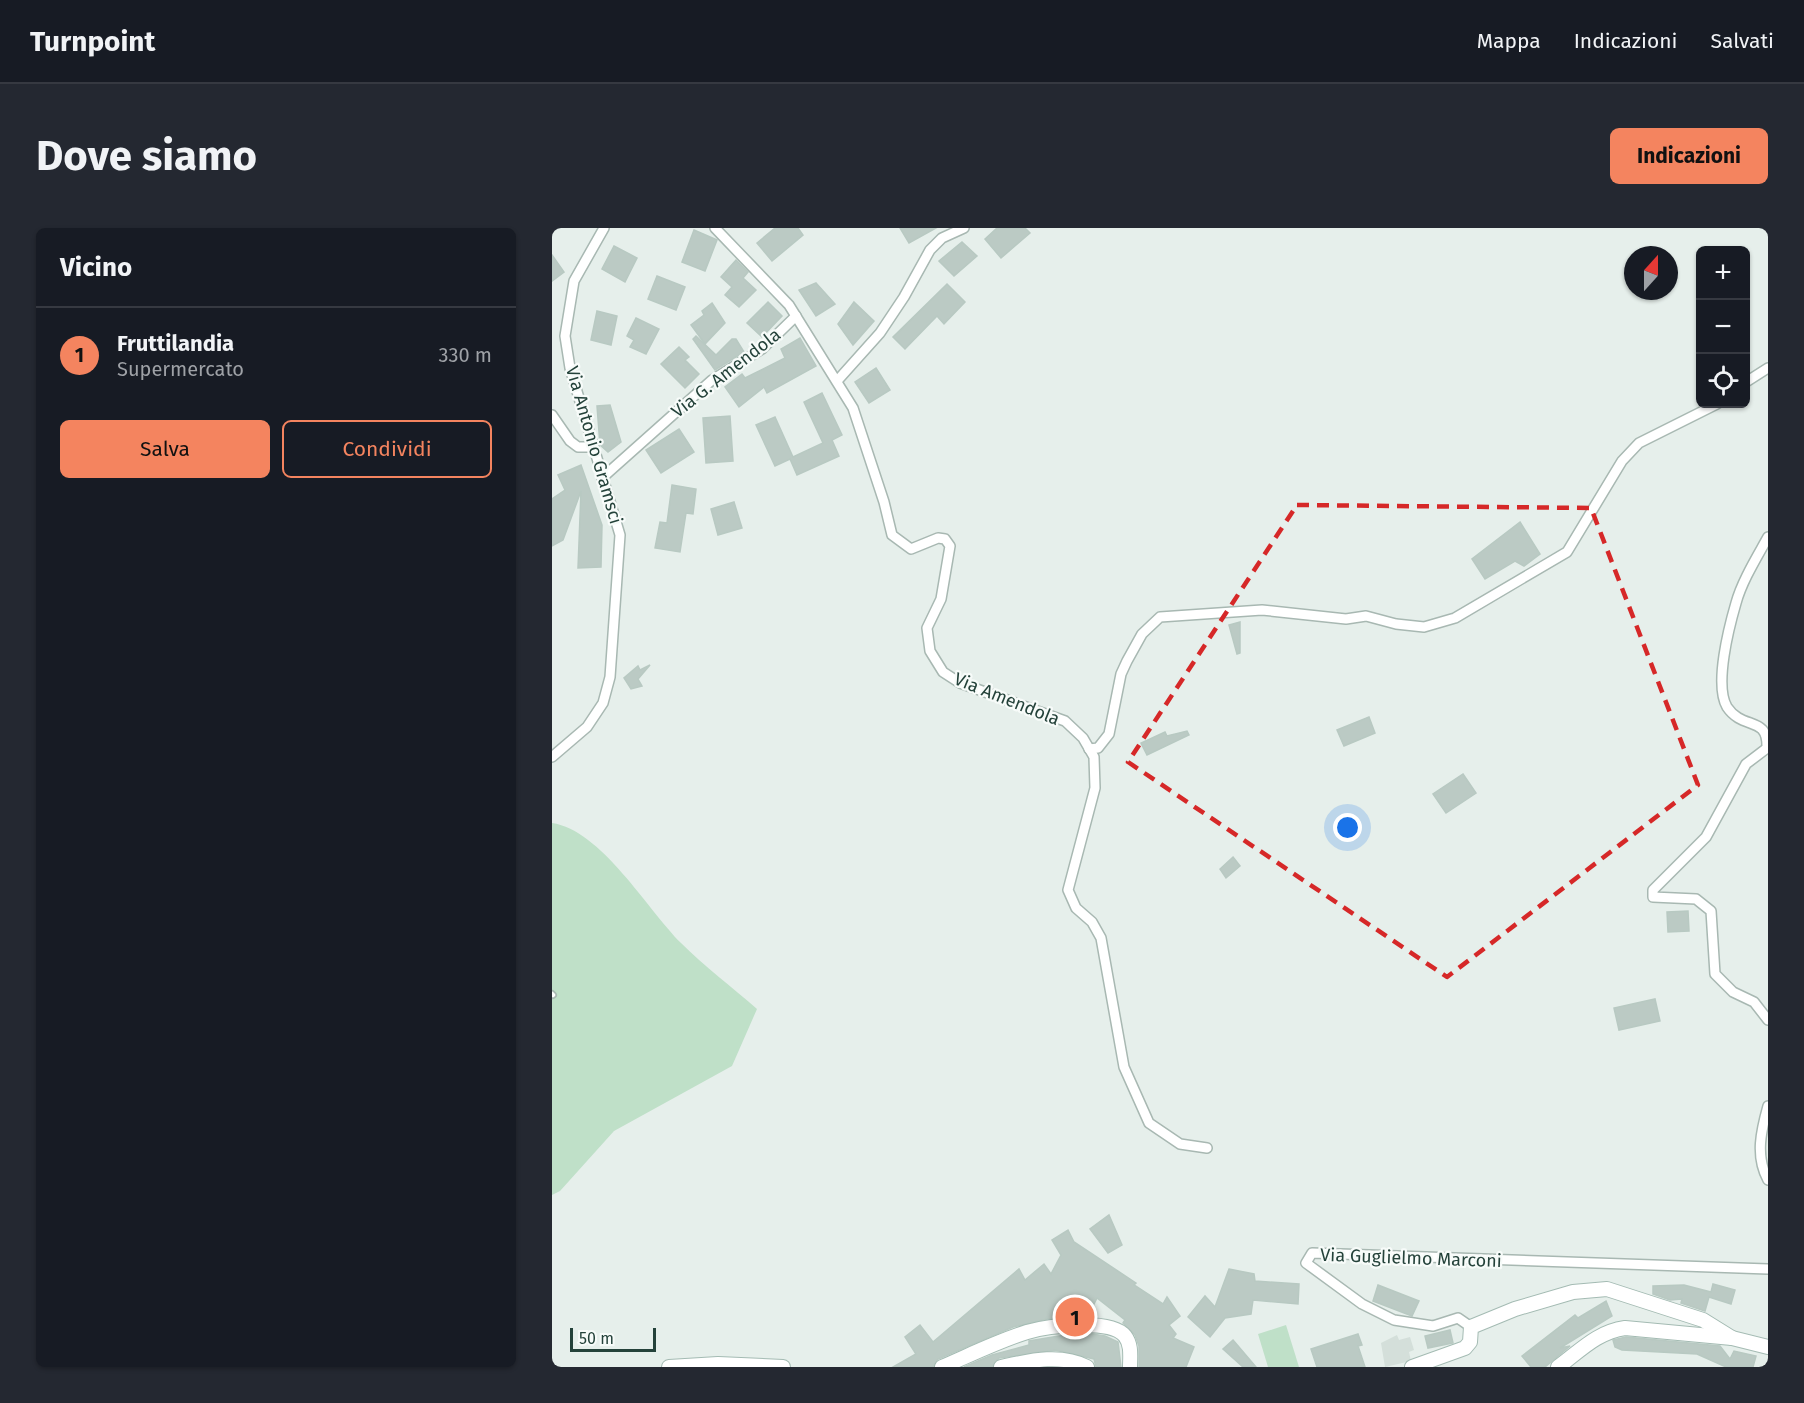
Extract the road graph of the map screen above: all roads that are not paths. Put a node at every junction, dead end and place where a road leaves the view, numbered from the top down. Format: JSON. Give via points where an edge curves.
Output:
{"nodes":[{"id":1,"x":604,"y":228,"type":"edge"},
{"id":2,"x":714,"y":228,"type":"edge"},
{"id":3,"x":964,"y":228,"type":"edge"},
{"id":4,"x":796,"y":316,"type":"junction"},
{"id":5,"x":1768,"y":368,"type":"edge"},
{"id":6,"x":1750,"y":379,"type":"edge"},
{"id":7,"x":837,"y":381,"type":"junction"},
{"id":8,"x":1709,"y":408,"type":"edge"},
{"id":9,"x":552,"y":415,"type":"edge"},
{"id":10,"x":593,"y":447,"type":"junction"},
{"id":11,"x":602,"y":477,"type":"junction"},
{"id":12,"x":1768,"y":537,"type":"edge"},
{"id":13,"x":1089,"y":749,"type":"junction"},
{"id":14,"x":552,"y":757,"type":"edge"},
{"id":15,"x":1768,"y":1020,"type":"edge"},
{"id":16,"x":1768,"y":1106,"type":"edge"},
{"id":17,"x":1207,"y":1148,"type":"dead end"},
{"id":18,"x":1768,"y":1180,"type":"edge"},
{"id":19,"x":1768,"y":1269,"type":"edge"},
{"id":20,"x":1472,"y":1328,"type":"junction"},
{"id":21,"x":1732,"y":1338,"type":"junction"},
{"id":22,"x":1768,"y":1347,"type":"edge"},
{"id":23,"x":669,"y":1367,"type":"edge"},
{"id":24,"x":783,"y":1367,"type":"edge"},
{"id":25,"x":942,"y":1367,"type":"edge"},
{"id":26,"x":1001,"y":1367,"type":"edge"},
{"id":27,"x":1087,"y":1367,"type":"edge"},
{"id":28,"x":1130,"y":1367,"type":"edge"},
{"id":29,"x":1412,"y":1367,"type":"edge"},
{"id":30,"x":1558,"y":1367,"type":"edge"}],
"edges":[{"from":1,"to":10,"type":"street","name":"Via Antonio Gramsci","via":[[574,281],[565,336]]},
{"from":2,"to":4,"type":"street","name":"Via Amendola"},
{"from":3,"to":7,"type":"street","via":[[942,238],[930,250],[886,324]]},
{"from":4,"to":7,"type":"street","name":"Via Amendola"},
{"from":4,"to":11,"type":"street","name":"Via G. Amendola","via":[[762,349],[712,381]]},
{"from":5,"to":6,"type":"street"},
{"from":7,"to":13,"type":"street","name":"Via Amendola","via":[[853,408],[892,535],[911,549],[938,538],[945,539],[950,546],[941,599],[927,628],[930,651],[943,672],[960,684],[1065,721]]},
{"from":8,"to":13,"type":"street","via":[[1639,443],[1622,461],[1567,552],[1455,618],[1424,627],[1366,616],[1346,619],[1262,610],[1160,617],[1142,634],[1121,674],[1110,734],[1098,748]]},
{"from":9,"to":10,"type":"street","via":[[570,441],[578,447]]},
{"from":10,"to":11,"type":"street","name":"Via Antonio Gramsci"},
{"from":11,"to":14,"type":"street","name":"Via Antonio Gramsci","via":[[620,535],[610,677],[603,703],[587,727]]},
{"from":12,"to":15,"type":"street","via":[[1736,602],[1722,691],[1737,718],[1761,727],[1767,737],[1767,748],[1746,764],[1706,837],[1653,890],[1653,897],[1696,899],[1711,910],[1715,974],[1733,992],[1754,1002]]},
{"from":13,"to":17,"type":"street","name":"Via Amendola","via":[[1094,757],[1095,788],[1068,890],[1076,908],[1092,922],[1101,938],[1124,1067],[1149,1123],[1180,1144]]},
{"from":16,"to":18,"type":"street","via":[[1759,1143]]},
{"from":19,"to":20,"type":"street","name":"Via Guglielmo Marconi","via":[[1312,1253],[1306,1263],[1362,1304],[1394,1320],[1433,1326],[1458,1318]]},
{"from":20,"to":21,"type":"street","via":[[1515,1309],[1573,1292],[1607,1289],[1702,1320]]},
{"from":20,"to":29,"type":"street","via":[[1465,1348]]},
{"from":21,"to":22,"type":"street"},
{"from":21,"to":30,"type":"street","via":[[1610,1330]]},
{"from":23,"to":24,"type":"street"},
{"from":25,"to":28,"type":"street","via":[[1029,1331],[1098,1325],[1118,1329],[1126,1337]]},
{"from":26,"to":27,"type":"street","via":[[1038,1359],[1077,1362]]}]}
